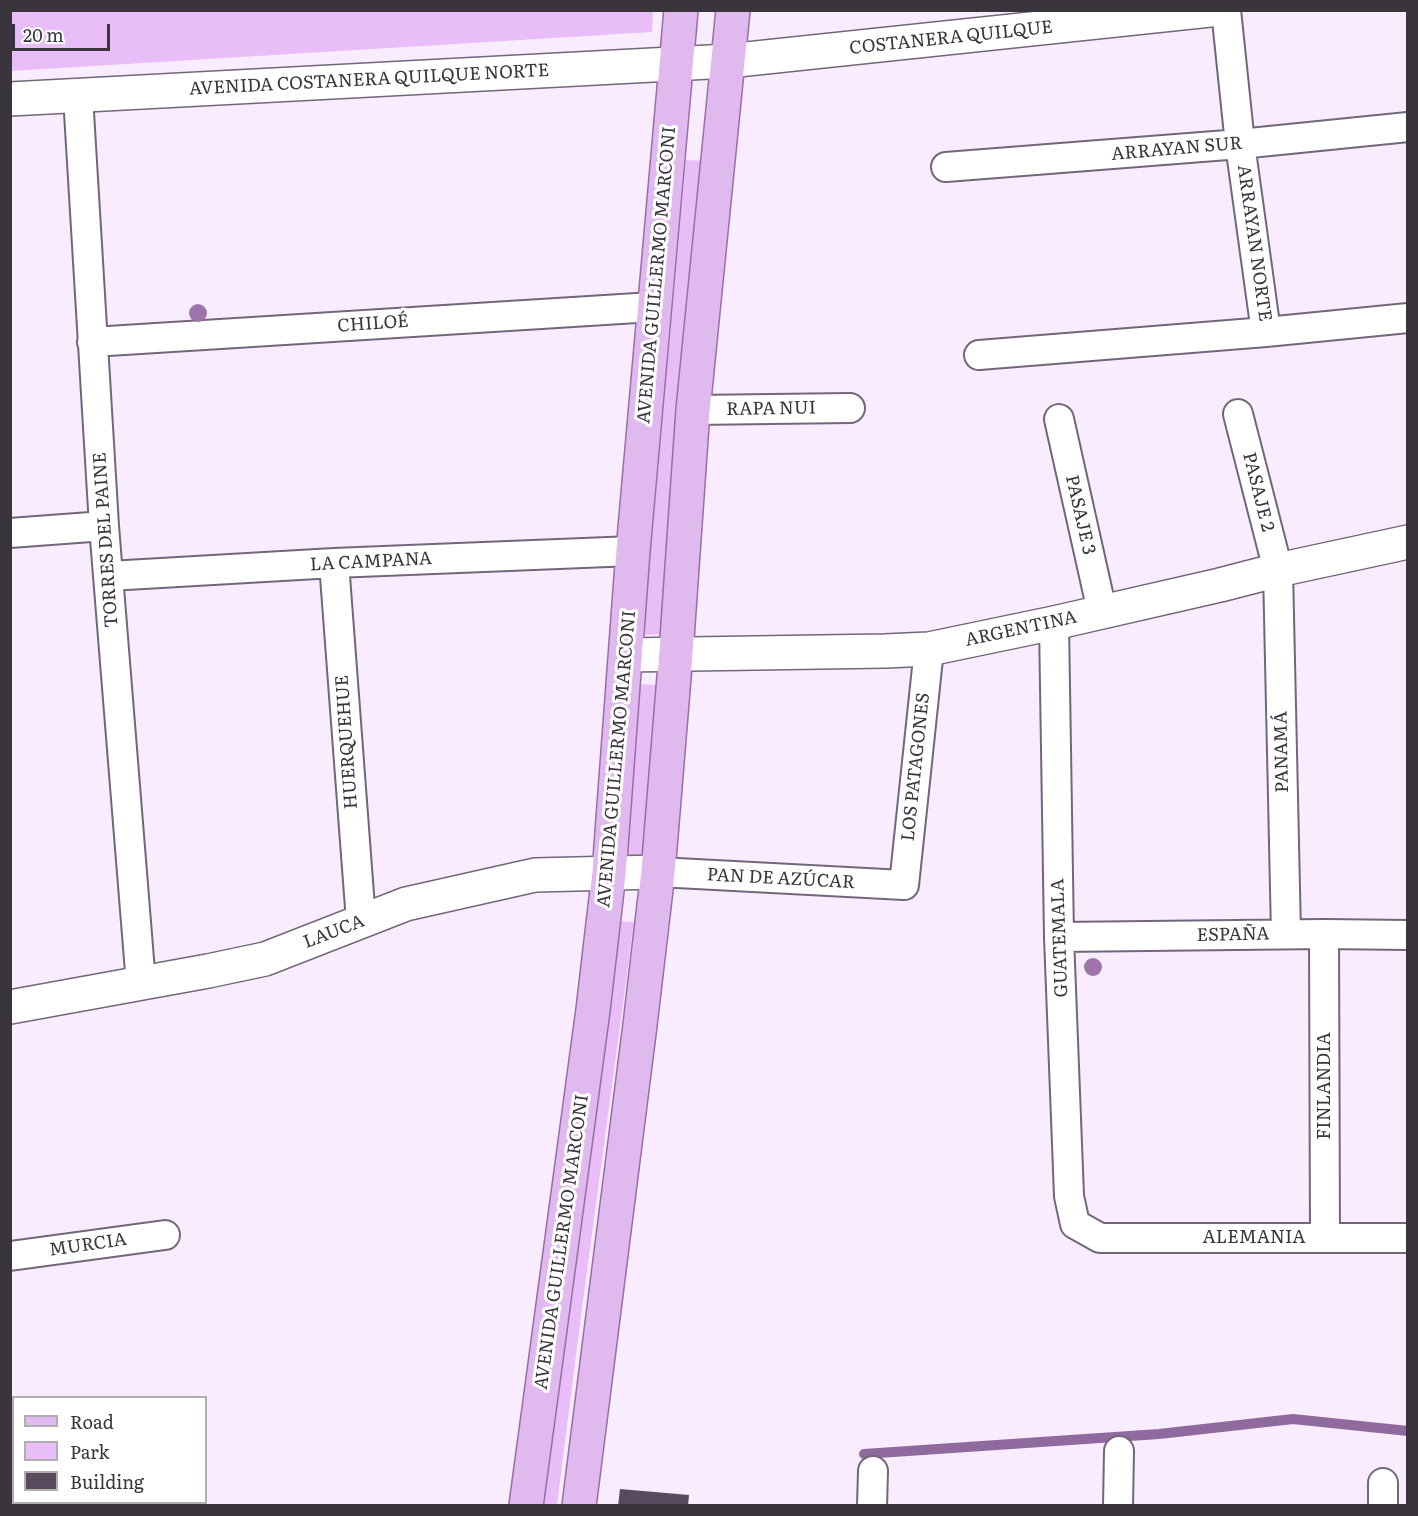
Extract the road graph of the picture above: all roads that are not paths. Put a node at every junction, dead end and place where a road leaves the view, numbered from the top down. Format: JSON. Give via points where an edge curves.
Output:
{"nodes":[{"id":1,"x":681,"y":10,"type":"edge"},
{"id":2,"x":733,"y":10,"type":"edge"},
{"id":3,"x":1210,"y":10,"type":"edge"},
{"id":4,"x":1226,"y":10,"type":"edge"},
{"id":5,"x":728,"y":61,"type":"junction"},
{"id":6,"x":677,"y":64,"type":"junction"},
{"id":7,"x":78,"y":96,"type":"junction"},
{"id":8,"x":10,"y":99,"type":"edge"},
{"id":9,"x":1407,"y":127,"type":"edge"},
{"id":10,"x":1240,"y":144,"type":"junction"},
{"id":11,"x":946,"y":167,"type":"dead end"},
{"id":12,"x":653,"y":307,"type":"junction"},
{"id":13,"x":1407,"y":318,"type":"edge"},
{"id":14,"x":1266,"y":332,"type":"junction"},
{"id":15,"x":92,"y":342,"type":"junction"},
{"id":16,"x":979,"y":355,"type":"dead end"},
{"id":17,"x":850,"y":408,"type":"dead end"},
{"id":18,"x":693,"y":410,"type":"junction"},
{"id":19,"x":1238,"y":414,"type":"dead end"},
{"id":20,"x":1059,"y":419,"type":"dead end"},
{"id":21,"x":104,"y":526,"type":"junction"},
{"id":22,"x":10,"y":533,"type":"edge"},
{"id":23,"x":1407,"y":542,"type":"edge"},
{"id":24,"x":633,"y":551,"type":"junction"},
{"id":25,"x":334,"y":563,"type":"junction"},
{"id":26,"x":1278,"y":570,"type":"junction"},
{"id":27,"x":109,"y":576,"type":"junction"},
{"id":28,"x":1102,"y":611,"type":"junction"},
{"id":29,"x":1054,"y":623,"type":"junction"},
{"id":30,"x":929,"y":649,"type":"junction"},
{"id":31,"x":676,"y":653,"type":"junction"},
{"id":32,"x":626,"y":655,"type":"junction"},
{"id":33,"x":658,"y":872,"type":"junction"},
{"id":34,"x":609,"y":873,"type":"junction"},
{"id":35,"x":903,"y":885,"type":"joint"},
{"id":36,"x":361,"y":921,"type":"junction"},
{"id":37,"x":1286,"y":934,"type":"junction"},
{"id":38,"x":1324,"y":934,"type":"junction"},
{"id":39,"x":1407,"y":934,"type":"edge"},
{"id":40,"x":1059,"y":937,"type":"junction"},
{"id":41,"x":141,"y":984,"type":"junction"},
{"id":42,"x":10,"y":1007,"type":"edge"},
{"id":43,"x":165,"y":1235,"type":"dead end"},
{"id":44,"x":1100,"y":1238,"type":"joint"},
{"id":45,"x":1325,"y":1238,"type":"junction"},
{"id":46,"x":1407,"y":1238,"type":"edge"},
{"id":47,"x":10,"y":1256,"type":"edge"},
{"id":48,"x":1119,"y":1451,"type":"dead end"},
{"id":49,"x":873,"y":1471,"type":"dead end"},
{"id":50,"x":526,"y":1506,"type":"edge"},
{"id":51,"x":579,"y":1506,"type":"edge"},
{"id":52,"x":872,"y":1506,"type":"edge"},
{"id":53,"x":1118,"y":1506,"type":"edge"}],
"edges":[{"from":1,"to":6,"type":"main road","name":"AVENIDA GUILLERMO MARCONI"},
{"from":2,"to":5,"type":"main road"},
{"from":3,"to":5,"type":"street","name":"COSTANERA QUILQUE"},
{"from":4,"to":10,"type":"street","name":"ARRAYAN NORTE"},
{"from":5,"to":6,"type":"street","name":"AVENIDA COSTANERA QUILQUE NORTE"},
{"from":5,"to":18,"type":"main road"},
{"from":6,"to":7,"type":"street","name":"AVENIDA COSTANERA QUILQUE NORTE"},
{"from":6,"to":12,"type":"main road","name":"AVENIDA GUILLERMO MARCONI"},
{"from":7,"to":8,"type":"street","name":"AVENIDA COSTANERA QUILQUE NORTE"},
{"from":7,"to":15,"type":"street","name":"TORRES DEL PAINE"},
{"from":9,"to":10,"type":"street","name":"ARRAYAN SUR"},
{"from":10,"to":11,"type":"street","name":"ARRAYAN SUR"},
{"from":10,"to":14,"type":"street","name":"ARRAYAN NORTE"},
{"from":12,"to":15,"type":"street","name":"CHILOÉ"},
{"from":12,"to":24,"type":"main road","name":"AVENIDA GUILLERMO MARCONI"},
{"from":13,"to":14,"type":"street","name":"ARRAYAN NORTE"},
{"from":14,"to":16,"type":"street","name":"ARRAYAN NORTE"},
{"from":15,"to":21,"type":"street","name":"TORRES DEL PAINE"},
{"from":17,"to":18,"type":"street","name":"RAPA NUI"},
{"from":18,"to":31,"type":"main road"},
{"from":19,"to":26,"type":"street","name":"PASAJE 2"},
{"from":20,"to":28,"type":"street","name":"PASAJE 3"},
{"from":21,"to":22,"type":"street"},
{"from":21,"to":27,"type":"street","name":"TORRES DEL PAINE"},
{"from":23,"to":26,"type":"street","name":"ARGENTINA"},
{"from":24,"to":25,"type":"street","name":"LA CAMPANA"},
{"from":24,"to":32,"type":"main road","name":"AVENIDA GUILLERMO MARCONI"},
{"from":25,"to":27,"type":"street","name":"LA CAMPANA"},
{"from":25,"to":36,"type":"street","name":"HUERQUEHUE"},
{"from":26,"to":28,"type":"street","name":"ARGENTINA"},
{"from":26,"to":37,"type":"street","name":"PANAMÁ"},
{"from":27,"to":41,"type":"street","name":"TORRES DEL PAINE"},
{"from":28,"to":29,"type":"street","name":"ARGENTINA"},
{"from":29,"to":30,"type":"street","name":"ARGENTINA"},
{"from":29,"to":40,"type":"street","name":"GUATEMALA"},
{"from":30,"to":31,"type":"street","name":"ARGENTINA"},
{"from":30,"to":35,"type":"street","name":"LOS PATAGONES"},
{"from":31,"to":32,"type":"street","name":"ARGENTINA"},
{"from":31,"to":33,"type":"main road"},
{"from":32,"to":34,"type":"main road","name":"AVENIDA GUILLERMO MARCONI"},
{"from":33,"to":34,"type":"street","name":"LAUCA"},
{"from":33,"to":35,"type":"street","name":"PAN DE AZÚCAR"},
{"from":33,"to":51,"type":"main road"},
{"from":34,"to":36,"type":"street","name":"LAUCA","via":[[535,875],[406,904]]},
{"from":34,"to":50,"type":"main road","name":"AVENIDA GUILLERMO MARCONI"},
{"from":36,"to":41,"type":"street","name":"LAUCA","via":[[265,959]]},
{"from":37,"to":38,"type":"street","name":"ESPAÑA"},
{"from":37,"to":40,"type":"street","name":"ESPAÑA"},
{"from":38,"to":39,"type":"street","name":"ESPAÑA"},
{"from":38,"to":45,"type":"street","name":"FINLANDIA"},
{"from":40,"to":44,"type":"street","name":"GUATEMALA","via":[[1069,1196],[1075,1224]]},
{"from":41,"to":42,"type":"street","name":"LAUCA"},
{"from":43,"to":47,"type":"street","name":"MURCIA"},
{"from":44,"to":45,"type":"street","name":"ALEMANIA"},
{"from":45,"to":46,"type":"street","name":"ALEMANIA"},
{"from":48,"to":53,"type":"street"},
{"from":49,"to":52,"type":"street"}]}
